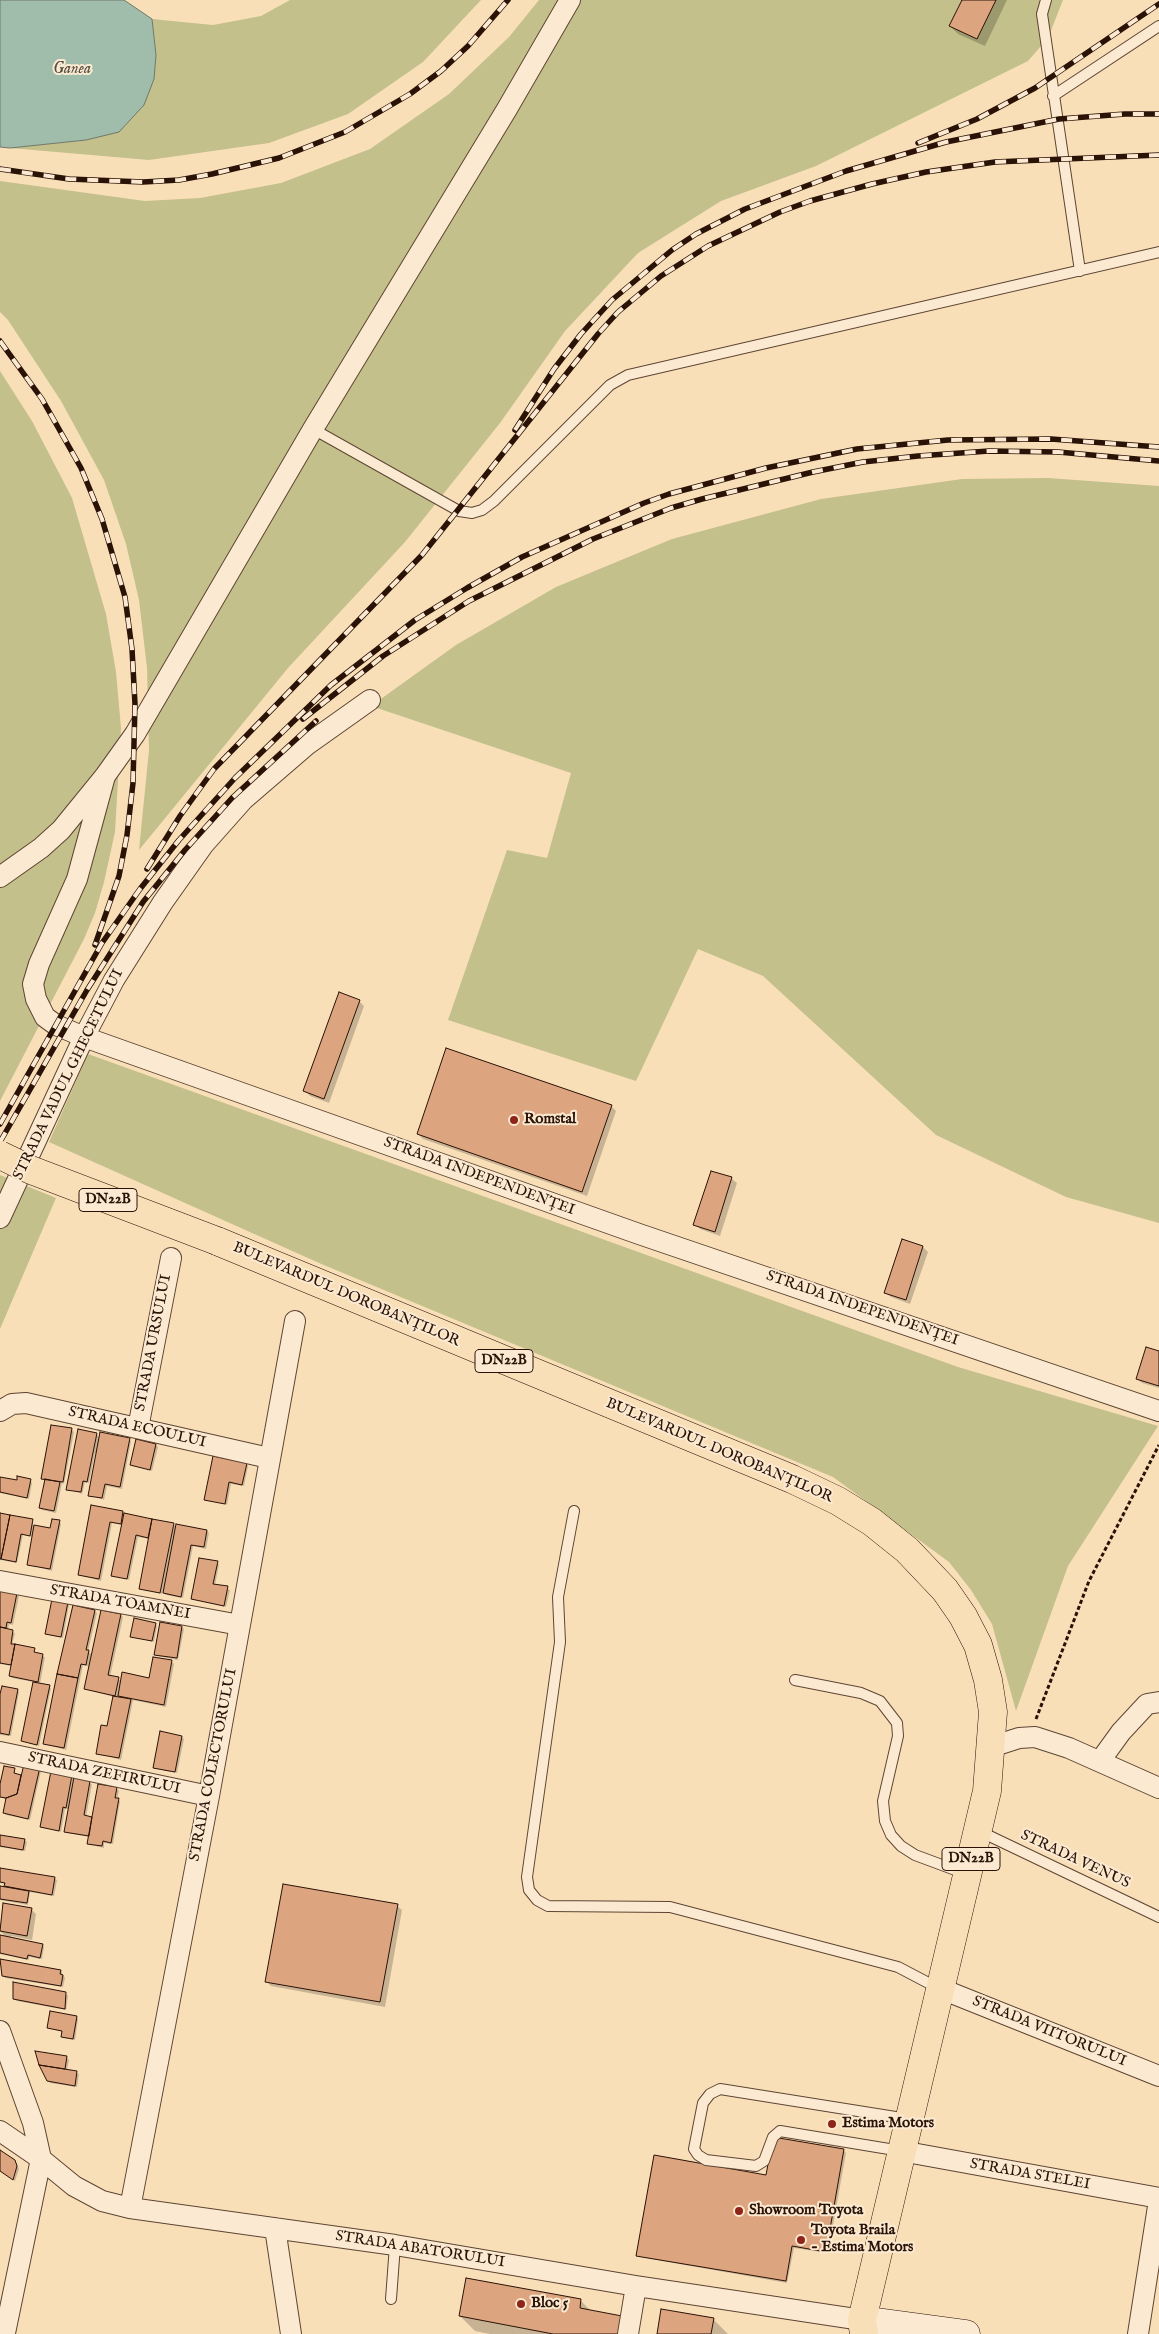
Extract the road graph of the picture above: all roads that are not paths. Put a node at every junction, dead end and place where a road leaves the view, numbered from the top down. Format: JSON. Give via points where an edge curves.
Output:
{"nodes":[{"id":1,"x":570,"y":0,"type":"edge"},
{"id":2,"x":1046,"y":0,"type":"edge"},
{"id":3,"x":1159,"y":26,"type":"edge"},
{"id":4,"x":1053,"y":96,"type":"junction"},
{"id":5,"x":1159,"y":252,"type":"edge"},
{"id":6,"x":1080,"y":271,"type":"junction"},
{"id":7,"x":312,"y":429,"type":"junction"},
{"id":8,"x":370,"y":700,"type":"dead end"},
{"id":9,"x":105,"y":776,"type":"junction"},
{"id":10,"x":0,"y":876,"type":"edge"},
{"id":11,"x":84,"y":1037,"type":"junction"},
{"id":12,"x":0,"y":1155,"type":"edge"},
{"id":13,"x":0,"y":1218,"type":"edge"},
{"id":14,"x":171,"y":1258,"type":"dead end"},
{"id":15,"x":295,"y":1321,"type":"dead end"},
{"id":16,"x":3,"y":1409,"type":"edge"},
{"id":17,"x":1159,"y":1411,"type":"edge"},
{"id":18,"x":138,"y":1428,"type":"junction"},
{"id":19,"x":269,"y":1458,"type":"junction"},
{"id":20,"x":574,"y":1511,"type":"dead end"},
{"id":21,"x":0,"y":1580,"type":"edge"},
{"id":22,"x":240,"y":1625,"type":"junction"},
{"id":23,"x":795,"y":1680,"type":"dead end"},
{"id":24,"x":1159,"y":1702,"type":"edge"},
{"id":25,"x":991,"y":1747,"type":"junction"},
{"id":26,"x":0,"y":1752,"type":"edge"},
{"id":27,"x":1100,"y":1761,"type":"junction"},
{"id":28,"x":1159,"y":1788,"type":"edge"},
{"id":29,"x":209,"y":1796,"type":"junction"},
{"id":30,"x":978,"y":1831,"type":"junction"},
{"id":31,"x":967,"y":1875,"type":"junction"},
{"id":32,"x":1159,"y":1917,"type":"edge"},
{"id":33,"x":939,"y":1988,"type":"junction"},
{"id":34,"x":0,"y":2031,"type":"edge"},
{"id":35,"x":1159,"y":2076,"type":"edge"},
{"id":36,"x":908,"y":2119,"type":"junction"},
{"id":37,"x":0,"y":2131,"type":"edge"},
{"id":38,"x":901,"y":2151,"type":"junction"},
{"id":39,"x":41,"y":2159,"type":"junction"},
{"id":40,"x":1159,"y":2199,"type":"edge"},
{"id":41,"x":130,"y":2208,"type":"junction"},
{"id":42,"x":275,"y":2228,"type":"junction"},
{"id":43,"x":395,"y":2245,"type":"junction"},
{"id":44,"x":636,"y":2286,"type":"junction"},
{"id":45,"x":391,"y":2299,"type":"dead end"},
{"id":46,"x":858,"y":2329,"type":"edge"},
{"id":47,"x":0,"y":2332,"type":"edge"},
{"id":48,"x":6,"y":2334,"type":"edge"},
{"id":49,"x":291,"y":2334,"type":"edge"},
{"id":50,"x":628,"y":2334,"type":"edge"},
{"id":51,"x":966,"y":2334,"type":"edge"},
{"id":52,"x":1138,"y":2334,"type":"edge"}],
"edges":[{"from":1,"to":7,"type":"street"},
{"from":2,"to":4,"type":"lane","via":[[1042,14]]},
{"from":3,"to":4,"type":"lane"},
{"from":4,"to":6,"type":"lane"},
{"from":5,"to":6,"type":"lane"},
{"from":6,"to":7,"type":"lane","via":[[628,375],[610,385],[494,501],[472,513],[459,510]]},
{"from":7,"to":9,"type":"street","via":[[135,734]]},
{"from":8,"to":11,"type":"street","name":"STRADA VADUL GHECETULUI","via":[[270,775],[214,833],[163,902],[114,980]]},
{"from":9,"to":10,"type":"street","via":[[61,830]]},
{"from":9,"to":11,"type":"street","name":"STRADA INDEPENDENȚEI","via":[[77,879],[33,984],[45,1016]]},
{"from":11,"to":13,"type":"street","name":"STRADA VADUL GHECETULUI"},
{"from":11,"to":17,"type":"street","name":"STRADA INDEPENDENȚEI","via":[[639,1234]]},
{"from":12,"to":25,"type":"main road","name":"BULEVARDUL DOROBANȚILOR","number":"DN22B","bridge":true,"via":[[31,1170],[217,1241],[792,1479],[838,1501],[908,1550],[963,1616],[978,1645],[988,1680],[993,1712]]},
{"from":14,"to":18,"type":"street","name":"STRADA URSULUI"},
{"from":15,"to":19,"type":"street","name":"STRADA COLECTORULUI"},
{"from":16,"to":18,"type":"street","name":"STRADA ECOULUI","via":[[18,1403],[26,1404]]},
{"from":18,"to":19,"type":"street","name":"STRADA ECOULUI"},
{"from":19,"to":22,"type":"street","name":"STRADA COLECTORULUI"},
{"from":20,"to":33,"type":"lane","via":[[558,1597],[560,1642],[527,1877],[529,1890],[548,1906],[670,1907],[898,1967]]},
{"from":21,"to":22,"type":"street","name":"STRADA TOAMNEI"},
{"from":22,"to":29,"type":"street","name":"STRADA COLECTORULUI"},
{"from":23,"to":31,"type":"lane","via":[[861,1693],[880,1701],[897,1723],[898,1736],[883,1801],[885,1821],[891,1835],[915,1855]]},
{"from":24,"to":27,"type":"street","via":[[1147,1704]]},
{"from":25,"to":27,"type":"street","via":[[1019,1738],[1036,1737]]},
{"from":25,"to":30,"type":"main road","name":"BULEVARDUL DOROBANȚILOR","number":"DN22B","via":[[987,1791]]},
{"from":26,"to":29,"type":"street","name":"STRADA ZEFIRULUI"},
{"from":27,"to":28,"type":"street"},
{"from":29,"to":41,"type":"street","name":"STRADA COLECTORULUI"},
{"from":30,"to":31,"type":"main road","name":"BULEVARDUL DOROBANȚILOR","number":"DN22B"},
{"from":30,"to":32,"type":"lane","name":"STRADA VENUS"},
{"from":31,"to":33,"type":"main road","name":"BULEVARDUL DOROBANȚILOR","number":"DN22B"},
{"from":33,"to":35,"type":"street","name":"STRADA VIITORULUI"},
{"from":33,"to":36,"type":"main road","name":"BULEVARDUL DOROBANȚILOR","number":"DN22B"},
{"from":34,"to":39,"type":"street","via":[[33,2123]]},
{"from":36,"to":38,"type":"main road","name":"BULEVARDUL DOROBANȚILOR","number":"DN22B"},
{"from":36,"to":38,"type":"lane","via":[[720,2089],[710,2094],[704,2103],[694,2149],[706,2160],[756,2166],[764,2161],[773,2137],[780,2131]]},
{"from":37,"to":39,"type":"street","name":"STRADA ABATORULUI"},
{"from":38,"to":40,"type":"street","name":"STRADA STELEI"},
{"from":38,"to":46,"type":"main road","name":"BULEVARDUL DOROBANȚILOR","number":"DN22B"},
{"from":39,"to":41,"type":"street","name":"STRADA ABATORULUI","via":[[88,2195]]},
{"from":39,"to":48,"type":"street"},
{"from":40,"to":52,"type":"street"},
{"from":41,"to":42,"type":"street","name":"STRADA ABATORULUI"},
{"from":42,"to":43,"type":"street","name":"STRADA ABATORULUI"},
{"from":42,"to":49,"type":"street"},
{"from":43,"to":44,"type":"street","name":"STRADA ABATORULUI"},
{"from":43,"to":45,"type":"lane"},
{"from":44,"to":46,"type":"street","name":"STRADA ABATORULUI"},
{"from":44,"to":50,"type":"street"},
{"from":46,"to":51,"type":"main road"},
{"from":47,"to":48,"type":"street"}]}
